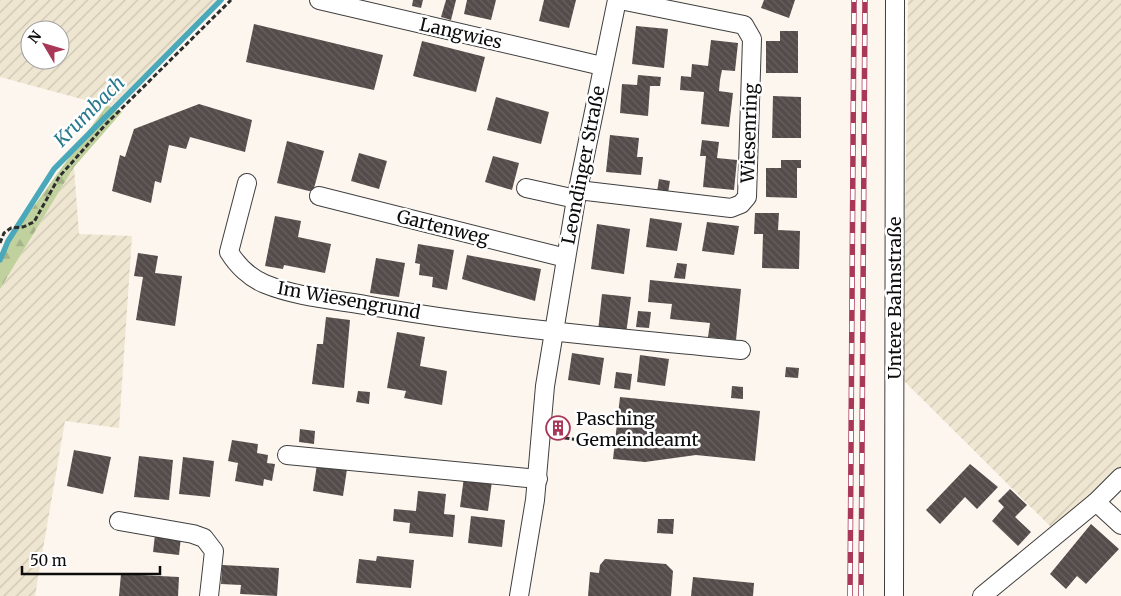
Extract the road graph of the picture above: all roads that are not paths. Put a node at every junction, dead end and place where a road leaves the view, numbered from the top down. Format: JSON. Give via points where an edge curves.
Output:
{"nodes":[{"id":1,"x":319,"y":0,"type":"edge"},
{"id":2,"x":618,"y":0,"type":"edge"},
{"id":3,"x":895,"y":0,"type":"edge"},
{"id":4,"x":602,"y":66,"type":"junction"},
{"id":5,"x":248,"y":182,"type":"dead end"},
{"id":6,"x":526,"y":188,"type":"dead end"},
{"id":7,"x":577,"y":194,"type":"junction"},
{"id":8,"x":319,"y":196,"type":"dead end"},
{"id":9,"x":566,"y":258,"type":"junction"},
{"id":10,"x":554,"y":332,"type":"junction"},
{"id":11,"x":741,"y":350,"type":"dead end"},
{"id":12,"x":287,"y":455,"type":"dead end"},
{"id":13,"x":1121,"y":476,"type":"edge"},
{"id":14,"x":538,"y":479,"type":"junction"},
{"id":15,"x":1096,"y":502,"type":"junction"},
{"id":16,"x":119,"y":522,"type":"dead end"},
{"id":17,"x":1121,"y":525,"type":"edge"},
{"id":18,"x":210,"y":596,"type":"edge"},
{"id":19,"x":519,"y":596,"type":"edge"},
{"id":20,"x":894,"y":596,"type":"edge"},
{"id":21,"x":982,"y":596,"type":"edge"}],
"edges":[{"from":1,"to":4,"type":"street","name":"Langwies"},
{"from":2,"to":4,"type":"street","name":"Leondinger Straße"},
{"from":2,"to":7,"type":"street","name":"Wiesenring","via":[[744,25],[752,39],[747,197],[731,208]]},
{"from":3,"to":20,"type":"street","name":"Untere Bahnstraße"},
{"from":4,"to":7,"type":"street","name":"Leondinger Straße"},
{"from":5,"to":10,"type":"street","name":"Im Wiesengrund","via":[[229,252],[236,263],[262,283],[393,310]]},
{"from":6,"to":7,"type":"street"},
{"from":7,"to":9,"type":"street","name":"Leondinger Straße"},
{"from":8,"to":9,"type":"street","name":"Gartenweg"},
{"from":9,"to":10,"type":"street","name":"Leondinger Straße"},
{"from":10,"to":11,"type":"street"},
{"from":10,"to":14,"type":"street","name":"Leondinger Straße","via":[[545,386]]},
{"from":12,"to":14,"type":"street"},
{"from":13,"to":15,"type":"street"},
{"from":14,"to":19,"type":"street","name":"Leondinger Straße"},
{"from":15,"to":17,"type":"street"},
{"from":15,"to":21,"type":"street"},
{"from":16,"to":18,"type":"street","via":[[204,538],[214,552]]}]}
